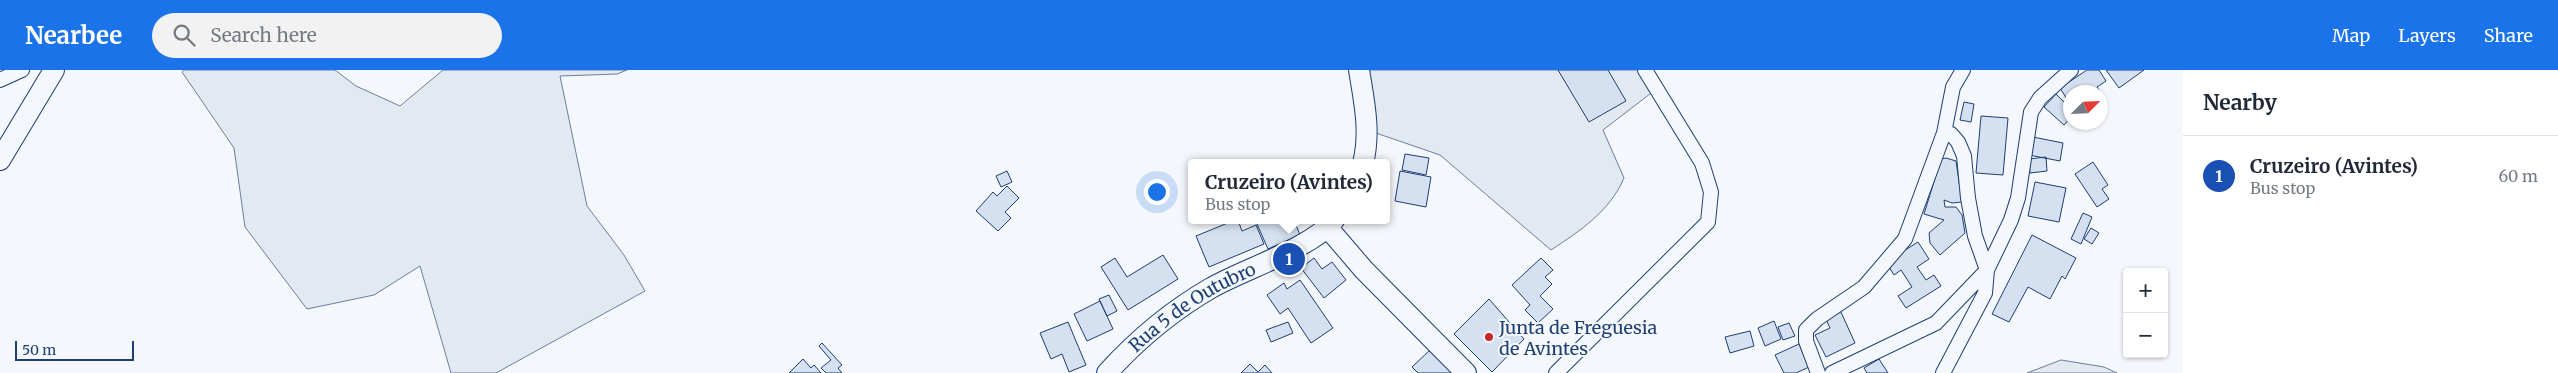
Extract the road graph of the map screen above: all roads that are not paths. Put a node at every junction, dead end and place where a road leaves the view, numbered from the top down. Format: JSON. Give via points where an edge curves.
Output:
{"nodes":[{"id":1,"x":22,"y":70,"type":"edge"},
{"id":2,"x":54,"y":70,"type":"edge"},
{"id":3,"x":1359,"y":70,"type":"edge"},
{"id":4,"x":1645,"y":70,"type":"edge"},
{"id":5,"x":1963,"y":70,"type":"edge"},
{"id":6,"x":2071,"y":70,"type":"edge"},
{"id":7,"x":0,"y":80,"type":"edge"},
{"id":8,"x":1944,"y":133,"type":"junction"},
{"id":9,"x":1364,"y":159,"type":"edge"},
{"id":10,"x":0,"y":160,"type":"edge"},
{"id":11,"x":1334,"y":224,"type":"edge"},
{"id":12,"x":1335,"y":224,"type":"edge"},
{"id":13,"x":1987,"y":270,"type":"junction"},
{"id":14,"x":1107,"y":373,"type":"edge"},
{"id":15,"x":1466,"y":373,"type":"edge"},
{"id":16,"x":1556,"y":373,"type":"edge"},
{"id":17,"x":1818,"y":373,"type":"edge"},
{"id":18,"x":1832,"y":373,"type":"edge"},
{"id":19,"x":1943,"y":373,"type":"edge"}],
"edges":[{"from":1,"to":7,"type":"street"},
{"from":2,"to":10,"type":"street"},
{"from":3,"to":9,"type":"street","via":[[1366,114]]},
{"from":4,"to":16,"type":"street","via":[[1702,163],[1711,192],[1708,222]]},
{"from":5,"to":8,"type":"street","via":[[1953,87]]},
{"from":6,"to":13,"type":"street","via":[[2040,98],[2031,112],[2018,198]]},
{"from":8,"to":13,"type":"street","via":[[1951,134],[1958,142],[1964,156],[1975,236]]},
{"from":8,"to":17,"type":"street","via":[[1905,239],[1864,287],[1806,330],[1806,341]]},
{"from":11,"to":14,"type":"street","name":"Rua 5 de Outubro","via":[[1317,236],[1210,288],[1162,322]]},
{"from":12,"to":15,"type":"street","via":[[1349,253]]},
{"from":13,"to":18,"type":"street","via":[[1936,323]]},
{"from":13,"to":19,"type":"street","via":[[1985,292]]}]}
